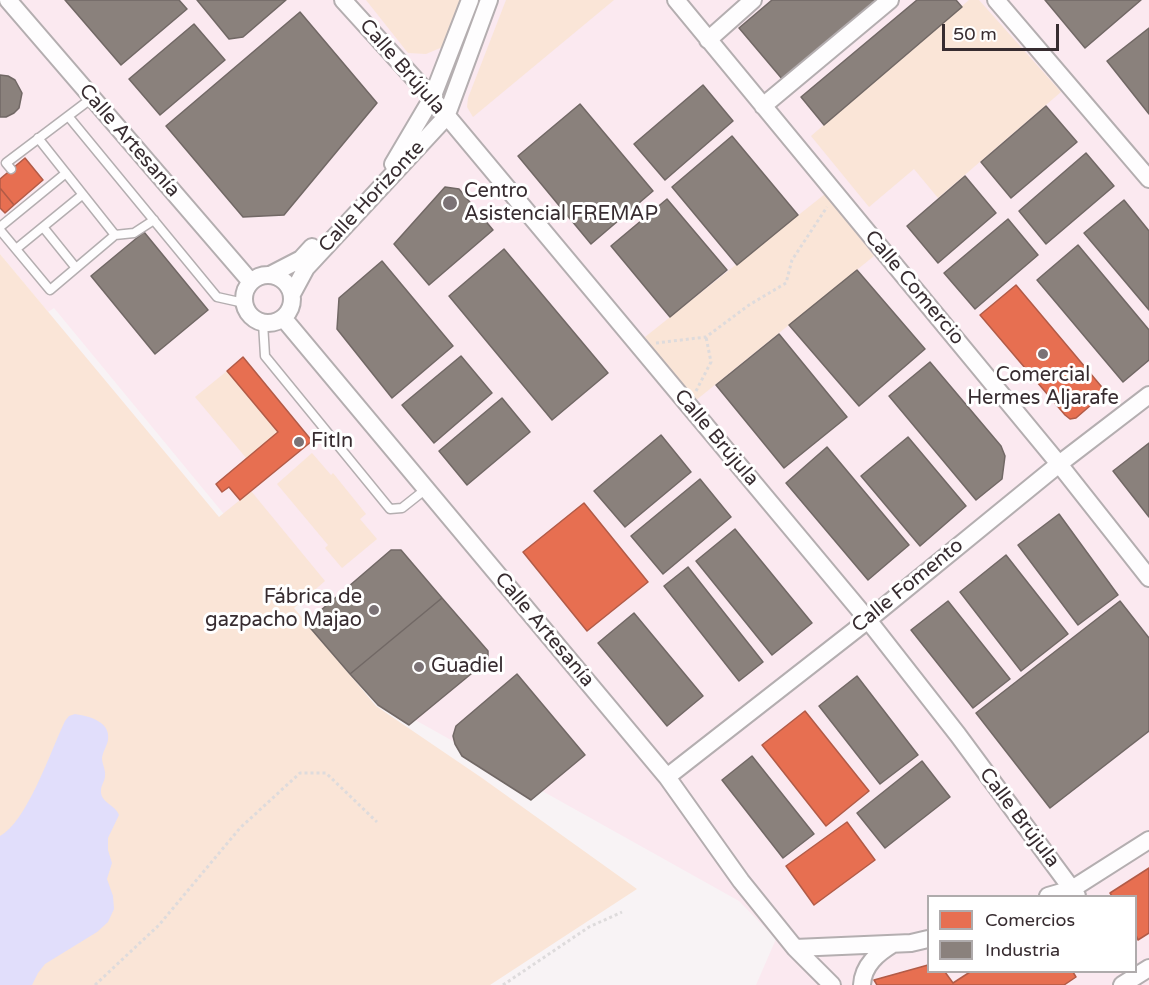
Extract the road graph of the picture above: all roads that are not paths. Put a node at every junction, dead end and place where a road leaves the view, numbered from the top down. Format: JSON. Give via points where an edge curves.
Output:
{"nodes":[{"id":1,"x":8,"y":0,"type":"edge"},
{"id":2,"x":343,"y":0,"type":"edge"},
{"id":3,"x":470,"y":0,"type":"edge"},
{"id":4,"x":489,"y":0,"type":"edge"},
{"id":5,"x":676,"y":0,"type":"edge"},
{"id":6,"x":753,"y":0,"type":"edge"},
{"id":7,"x":890,"y":0,"type":"edge"},
{"id":8,"x":996,"y":0,"type":"edge"},
{"id":9,"x":708,"y":40,"type":"junction"},
{"id":10,"x":92,"y":98,"type":"junction"},
{"id":11,"x":432,"y":98,"type":"junction"},
{"id":12,"x":763,"y":106,"type":"junction"},
{"id":13,"x":68,"y":116,"type":"junction"},
{"id":14,"x":446,"y":117,"type":"junction"},
{"id":15,"x":38,"y":138,"type":"junction"},
{"id":16,"x":6,"y":167,"type":"edge"},
{"id":17,"x":66,"y":173,"type":"junction"},
{"id":18,"x":1149,"y":179,"type":"edge"},
{"id":19,"x":82,"y":195,"type":"junction"},
{"id":20,"x":154,"y":220,"type":"junction"},
{"id":21,"x":43,"y":227,"type":"junction"},
{"id":22,"x":0,"y":228,"type":"edge"},
{"id":23,"x":115,"y":235,"type":"junction"},
{"id":24,"x":16,"y":249,"type":"junction"},
{"id":25,"x":76,"y":268,"type":"junction"},
{"id":26,"x":270,"y":275,"type":"junction"},
{"id":27,"x":251,"y":282,"type":"junction"},
{"id":28,"x":292,"y":294,"type":"junction"},
{"id":29,"x":244,"y":303,"type":"junction"},
{"id":30,"x":284,"y":319,"type":"junction"},
{"id":31,"x":263,"y":323,"type":"junction"},
{"id":32,"x":1149,"y":395,"type":"edge"},
{"id":33,"x":1059,"y":464,"type":"junction"},
{"id":34,"x":426,"y":489,"type":"junction"},
{"id":35,"x":1149,"y":578,"type":"edge"},
{"id":36,"x":868,"y":620,"type":"junction"},
{"id":37,"x":667,"y":777,"type":"junction"},
{"id":38,"x":1149,"y":840,"type":"edge"},
{"id":39,"x":1075,"y":893,"type":"edge"},
{"id":40,"x":927,"y":939,"type":"edge"},
{"id":41,"x":894,"y":944,"type":"junction"},
{"id":42,"x":795,"y":948,"type":"junction"},
{"id":43,"x":1149,"y":968,"type":"edge"},
{"id":44,"x":1129,"y":980,"type":"edge"},
{"id":45,"x":832,"y":985,"type":"edge"},
{"id":46,"x":862,"y":985,"type":"edge"}],
"edges":[{"from":1,"to":10,"type":"street","name":"Calle Artesanía"},
{"from":2,"to":11,"type":"street","name":"Calle Brújula"},
{"from":3,"to":11,"type":"street","name":"Calle Horizonte"},
{"from":4,"to":14,"type":"street","name":"Calle Horizonte"},
{"from":5,"to":9,"type":"street","name":"Calle Comercio"},
{"from":6,"to":9,"type":"street"},
{"from":7,"to":12,"type":"street"},
{"from":8,"to":18,"type":"street"},
{"from":9,"to":12,"type":"street","name":"Calle Comercio"},
{"from":10,"to":13,"type":"lane"},
{"from":10,"to":27,"type":"street","name":"Calle Artesanía"},
{"from":11,"to":14,"type":"street","name":"Calle Brújula"},
{"from":11,"to":26,"type":"street","name":"Calle Horizonte","via":[[391,166],[301,259]]},
{"from":12,"to":33,"type":"street","name":"Calle Comercio"},
{"from":13,"to":15,"type":"lane"},
{"from":13,"to":20,"type":"lane"},
{"from":14,"to":28,"type":"street","name":"Calle Horizonte","via":[[306,268]]},
{"from":14,"to":36,"type":"street","name":"Calle Brújula"},
{"from":15,"to":16,"type":"lane"},
{"from":15,"to":17,"type":"lane"},
{"from":17,"to":19,"type":"lane"},
{"from":17,"to":22,"type":"lane","via":[[32,195]]},
{"from":19,"to":21,"type":"lane"},
{"from":19,"to":23,"type":"lane"},
{"from":20,"to":23,"type":"lane","via":[[134,233]]},
{"from":20,"to":29,"type":"lane","via":[[217,297]]},
{"from":21,"to":24,"type":"lane"},
{"from":21,"to":25,"type":"lane"},
{"from":22,"to":24,"type":"lane"},
{"from":23,"to":25,"type":"lane"},
{"from":24,"to":25,"type":"lane","via":[[50,290]]},
{"from":26,"to":27,"type":"street"},
{"from":26,"to":28,"type":"street","via":[[284,281]]},
{"from":27,"to":29,"type":"street"},
{"from":28,"to":30,"type":"street","via":[[292,308]]},
{"from":29,"to":31,"type":"street","via":[[253,319]]},
{"from":30,"to":31,"type":"street"},
{"from":30,"to":34,"type":"street","name":"Calle Artesanía"},
{"from":31,"to":34,"type":"lane","via":[[265,356],[390,508],[402,508]]},
{"from":32,"to":33,"type":"street","name":"Calle Fomento"},
{"from":33,"to":35,"type":"street","name":"Calle Comercio"},
{"from":33,"to":36,"type":"street","name":"Calle Fomento"},
{"from":34,"to":37,"type":"street","name":"Calle Artesanía"},
{"from":36,"to":37,"type":"street","name":"Calle Fomento"},
{"from":36,"to":39,"type":"street","name":"Calle Brújula"},
{"from":37,"to":42,"type":"street","name":"Calle Artesanía","via":[[741,881]]},
{"from":38,"to":39,"type":"street"},
{"from":40,"to":41,"type":"street"},
{"from":41,"to":42,"type":"street"},
{"from":41,"to":46,"type":"street","via":[[875,956]]},
{"from":42,"to":45,"type":"street","name":"Calle Artesanía"},
{"from":43,"to":44,"type":"street"}]}
